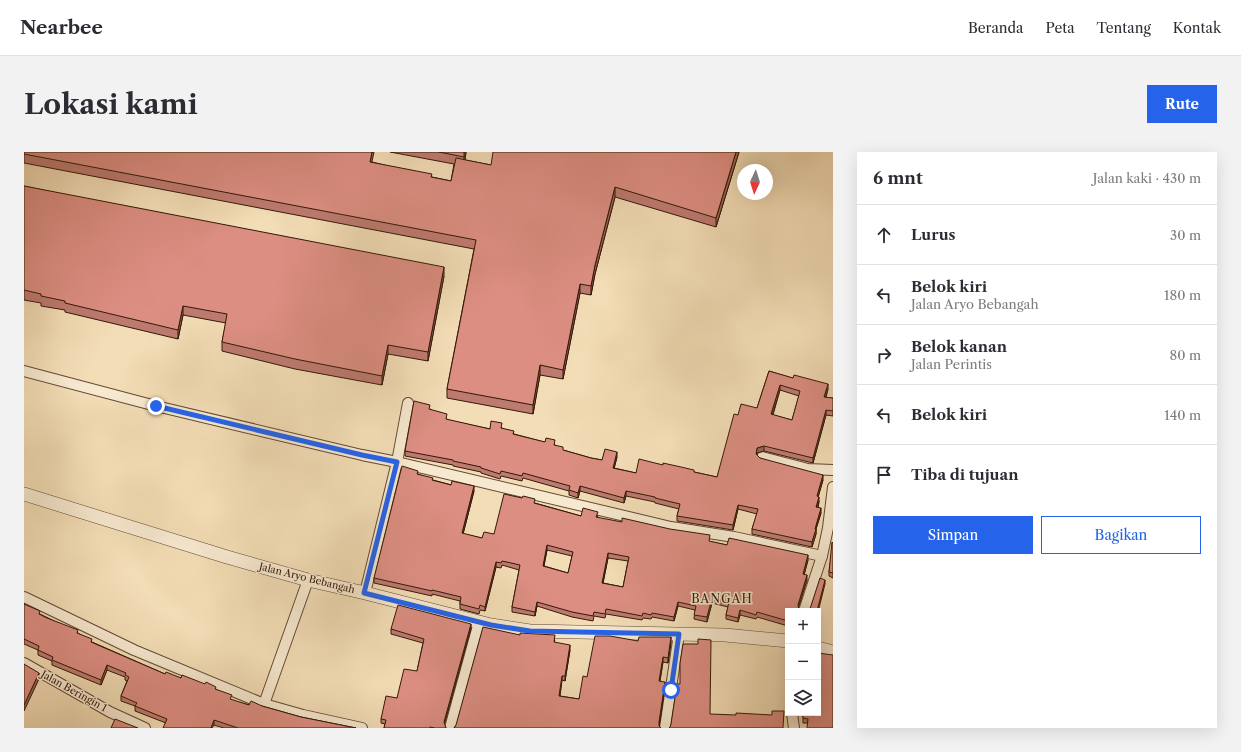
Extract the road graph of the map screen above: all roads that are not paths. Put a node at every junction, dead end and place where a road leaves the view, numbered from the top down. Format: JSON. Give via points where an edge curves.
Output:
{"nodes":[{"id":1,"x":24,"y":371,"type":"edge"},
{"id":2,"x":408,"y":403,"type":"dead end"},
{"id":3,"x":762,"y":457,"type":"edge"},
{"id":4,"x":397,"y":462,"type":"junction"},
{"id":5,"x":833,"y":470,"type":"edge"},
{"id":6,"x":833,"y":487,"type":"edge"},
{"id":7,"x":24,"y":494,"type":"edge"},
{"id":8,"x":831,"y":528,"type":"edge"},
{"id":9,"x":822,"y":556,"type":"junction"},
{"id":10,"x":308,"y":580,"type":"junction"},
{"id":11,"x":364,"y":593,"type":"junction"},
{"id":12,"x":24,"y":597,"type":"edge"},
{"id":13,"x":805,"y":608,"type":"edge"},
{"id":14,"x":479,"y":622,"type":"junction"},
{"id":15,"x":679,"y":634,"type":"junction"},
{"id":16,"x":785,"y":641,"type":"edge"},
{"id":17,"x":821,"y":649,"type":"edge"},
{"id":18,"x":833,"y":652,"type":"edge"},
{"id":19,"x":24,"y":664,"type":"edge"},
{"id":20,"x":264,"y":704,"type":"junction"},
{"id":21,"x":792,"y":716,"type":"edge"},
{"id":22,"x":145,"y":728,"type":"edge"},
{"id":23,"x":362,"y":728,"type":"edge"},
{"id":24,"x":450,"y":728,"type":"edge"},
{"id":25,"x":665,"y":728,"type":"edge"},
{"id":26,"x":794,"y":728,"type":"edge"}],
"edges":[{"from":1,"to":4,"type":"street","via":[[156,406]]},
{"from":2,"to":4,"type":"street"},
{"from":3,"to":5,"type":"street","via":[[808,469]]},
{"from":4,"to":9,"type":"street","via":[[671,527]]},
{"from":4,"to":11,"type":"street"},
{"from":6,"to":8,"type":"street"},
{"from":7,"to":10,"type":"street","name":"Jalan Aryo Bebangah"},
{"from":8,"to":9,"type":"street"},
{"from":9,"to":13,"type":"street"},
{"from":10,"to":11,"type":"street","name":"Jalan Aryo Bebangah"},
{"from":10,"to":20,"type":"street"},
{"from":11,"to":14,"type":"street","name":"Jalan Aryo Bebangah"},
{"from":12,"to":20,"type":"street","via":[[134,650]]},
{"from":14,"to":15,"type":"street","name":"Jalan Aryo Bebangah","via":[[530,631]]},
{"from":14,"to":24,"type":"street"},
{"from":15,"to":16,"type":"street","name":"Jalan Aryo Bebangah"},
{"from":15,"to":25,"type":"street"},
{"from":17,"to":18,"type":"street"},
{"from":19,"to":22,"type":"street","name":"Jalan Beringin 1","via":[[110,712]]},
{"from":20,"to":23,"type":"street"},
{"from":21,"to":26,"type":"street"}]}
